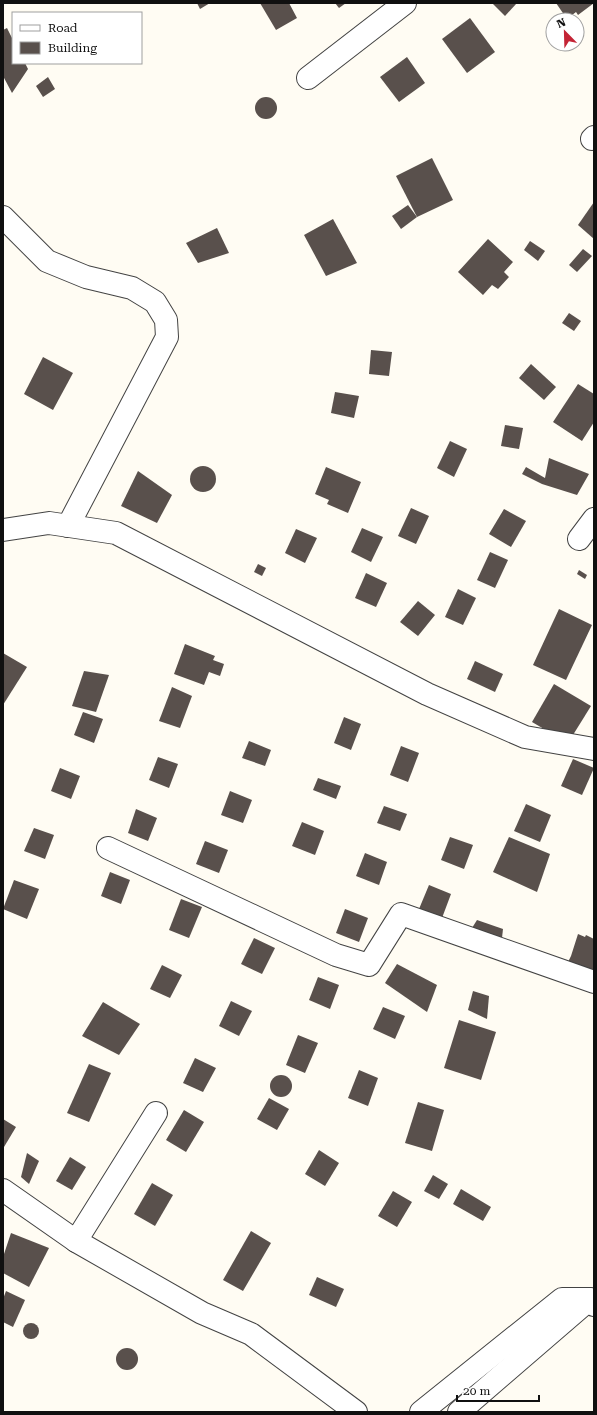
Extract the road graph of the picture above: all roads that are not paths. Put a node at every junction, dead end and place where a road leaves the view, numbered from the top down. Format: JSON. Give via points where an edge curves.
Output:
{"nodes":[{"id":1,"x":405,"y":3,"type":"edge"},
{"id":2,"x":308,"y":78,"type":"dead end"},
{"id":3,"x":3,"y":217,"type":"edge"},
{"id":4,"x":594,"y":519,"type":"edge"},
{"id":5,"x":68,"y":526,"type":"junction"},
{"id":6,"x":3,"y":530,"type":"edge"},
{"id":7,"x":579,"y":539,"type":"dead end"},
{"id":8,"x":594,"y":749,"type":"edge"},
{"id":9,"x":108,"y":848,"type":"dead end"},
{"id":10,"x":594,"y":982,"type":"edge"},
{"id":11,"x":156,"y":1113,"type":"dead end"},
{"id":12,"x":3,"y":1190,"type":"edge"},
{"id":13,"x":76,"y":1241,"type":"junction"},
{"id":14,"x":592,"y":1302,"type":"edge"},
{"id":15,"x":356,"y":1412,"type":"edge"},
{"id":16,"x":421,"y":1412,"type":"edge"},
{"id":17,"x":459,"y":1412,"type":"edge"}],
"edges":[{"from":1,"to":2,"type":"street"},
{"from":3,"to":5,"type":"street","via":[[47,261],[86,277],[132,288],[155,302],[166,320],[168,337]]},
{"from":4,"to":7,"type":"street"},
{"from":5,"to":6,"type":"street","via":[[49,523]]},
{"from":5,"to":8,"type":"street","via":[[116,533],[427,694],[526,737]]},
{"from":9,"to":10,"type":"street","via":[[336,955],[369,965],[401,914]]},
{"from":11,"to":13,"type":"street"},
{"from":12,"to":13,"type":"street"},
{"from":13,"to":15,"type":"street","via":[[202,1313],[251,1334]]},
{"from":14,"to":16,"type":"street","via":[[562,1299]]},
{"from":14,"to":17,"type":"street"}]}
